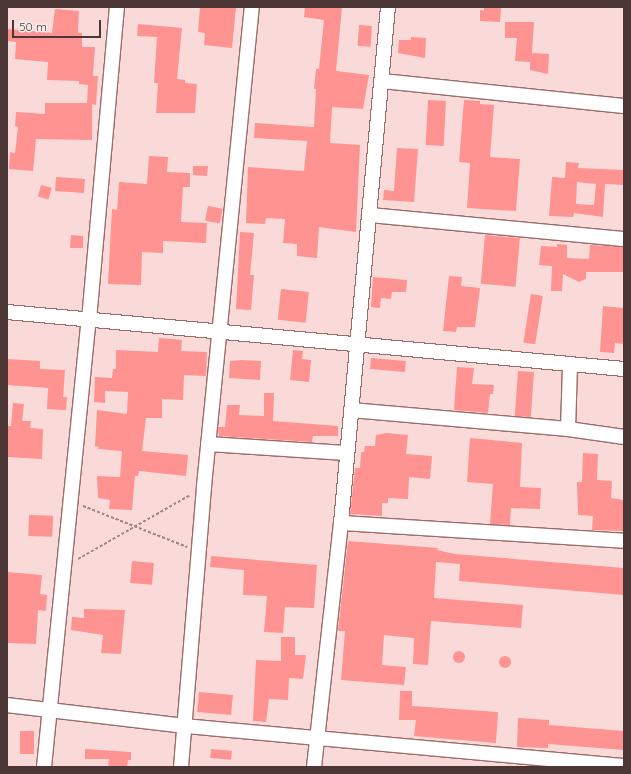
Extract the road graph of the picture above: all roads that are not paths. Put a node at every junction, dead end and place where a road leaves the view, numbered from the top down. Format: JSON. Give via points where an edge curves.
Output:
{"nodes":[{"id":1,"x":117,"y":7,"type":"edge"},
{"id":2,"x":252,"y":7,"type":"edge"},
{"id":3,"x":388,"y":7,"type":"edge"},
{"id":4,"x":382,"y":80,"type":"junction"},
{"id":5,"x":624,"y":106,"type":"edge"},
{"id":6,"x":369,"y":215,"type":"junction"},
{"id":7,"x":624,"y":239,"type":"edge"},
{"id":8,"x":7,"y":312,"type":"edge"},
{"id":9,"x":89,"y":320,"type":"junction"},
{"id":10,"x":220,"y":332,"type":"junction"},
{"id":11,"x":357,"y":345,"type":"junction"},
{"id":12,"x":570,"y":364,"type":"junction"},
{"id":13,"x":624,"y":369,"type":"edge"},
{"id":14,"x":351,"y":410,"type":"junction"},
{"id":15,"x":568,"y":429,"type":"junction"},
{"id":16,"x":624,"y":437,"type":"edge"},
{"id":17,"x":208,"y":444,"type":"junction"},
{"id":18,"x":346,"y":453,"type":"junction"},
{"id":19,"x":341,"y":523,"type":"junction"},
{"id":20,"x":624,"y":541,"type":"edge"},
{"id":21,"x":7,"y":705,"type":"edge"},
{"id":22,"x":49,"y":710,"type":"junction"},
{"id":23,"x":185,"y":726,"type":"junction"},
{"id":24,"x":317,"y":737,"type":"junction"},
{"id":25,"x":624,"y":766,"type":"edge"},
{"id":26,"x":44,"y":767,"type":"edge"},
{"id":27,"x":182,"y":767,"type":"edge"},
{"id":28,"x":314,"y":767,"type":"edge"}],
"edges":[{"from":1,"to":9,"type":"street"},
{"from":2,"to":10,"type":"street"},
{"from":3,"to":4,"type":"street"},
{"from":4,"to":5,"type":"street"},
{"from":4,"to":6,"type":"street"},
{"from":6,"to":7,"type":"street"},
{"from":6,"to":11,"type":"street"},
{"from":8,"to":9,"type":"street"},
{"from":9,"to":10,"type":"street"},
{"from":9,"to":22,"type":"street"},
{"from":10,"to":11,"type":"street"},
{"from":10,"to":17,"type":"street"},
{"from":11,"to":12,"type":"street"},
{"from":11,"to":14,"type":"street"},
{"from":12,"to":13,"type":"street"},
{"from":12,"to":15,"type":"street"},
{"from":14,"to":15,"type":"street"},
{"from":14,"to":18,"type":"street"},
{"from":15,"to":16,"type":"street"},
{"from":17,"to":18,"type":"street"},
{"from":17,"to":23,"type":"street"},
{"from":18,"to":19,"type":"street"},
{"from":19,"to":20,"type":"street"},
{"from":19,"to":24,"type":"street"},
{"from":21,"to":22,"type":"street"},
{"from":22,"to":23,"type":"street"},
{"from":22,"to":26,"type":"street"},
{"from":23,"to":24,"type":"street"},
{"from":23,"to":27,"type":"street"},
{"from":24,"to":25,"type":"street"},
{"from":24,"to":28,"type":"street"}]}
